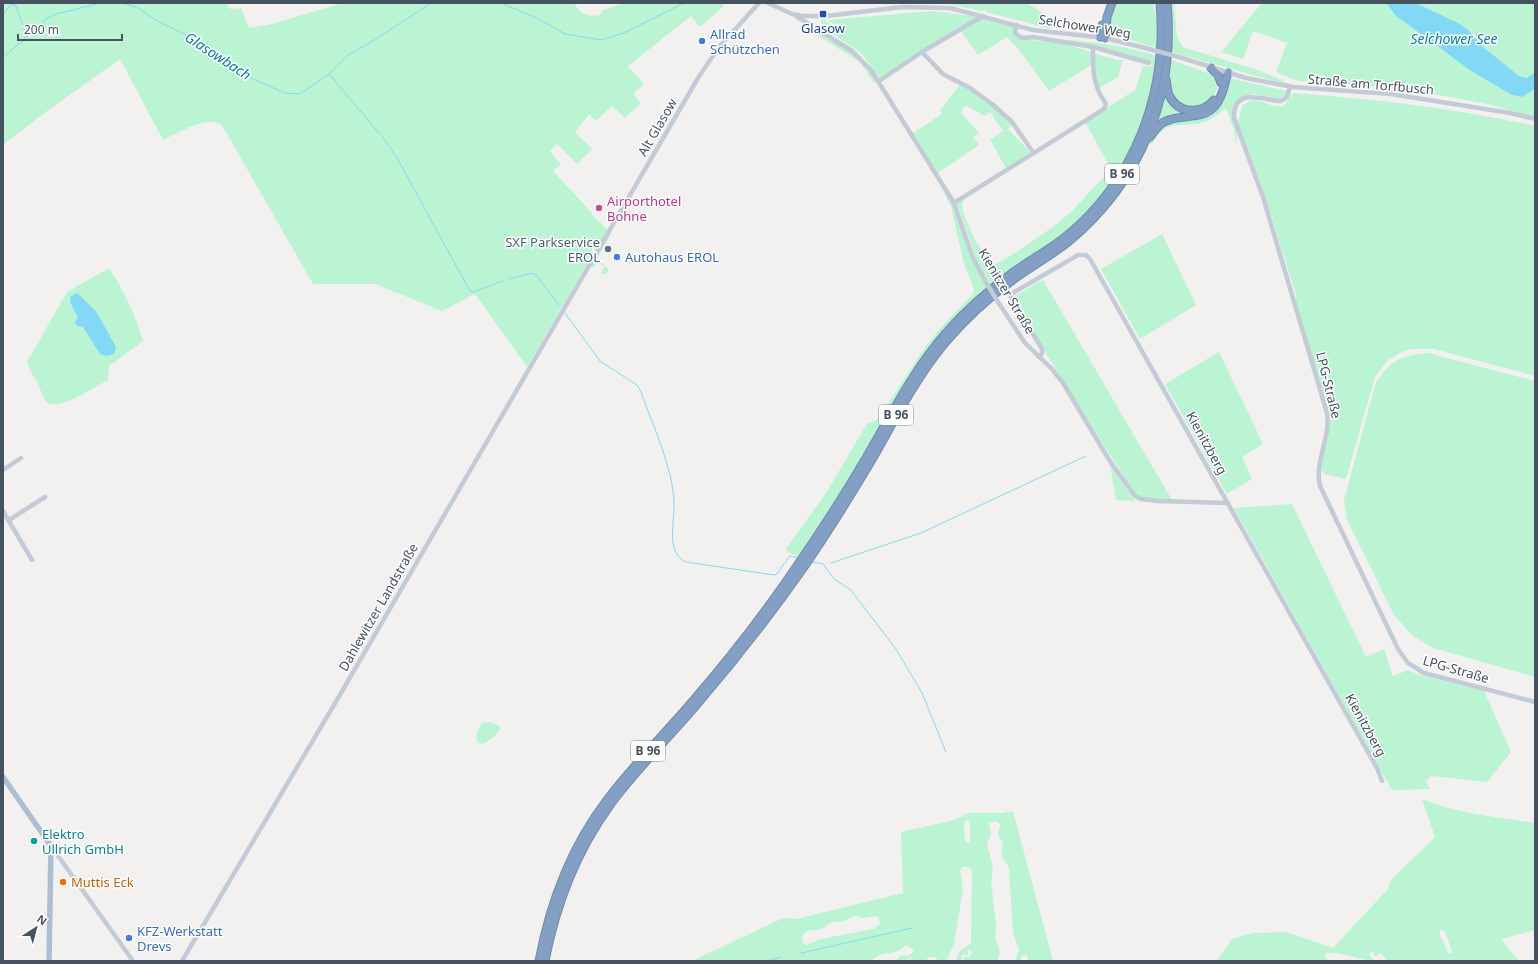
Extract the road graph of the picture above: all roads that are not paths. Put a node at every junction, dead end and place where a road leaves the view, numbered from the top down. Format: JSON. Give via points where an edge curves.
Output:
{"nodes":[{"id":1,"x":759,"y":3,"type":"edge"},
{"id":2,"x":768,"y":3,"type":"edge"},
{"id":3,"x":774,"y":3,"type":"edge"},
{"id":4,"x":1106,"y":3,"type":"edge"},
{"id":5,"x":1112,"y":3,"type":"edge"},
{"id":6,"x":1154,"y":3,"type":"edge"},
{"id":7,"x":1160,"y":3,"type":"edge"},
{"id":8,"x":1167,"y":3,"type":"edge"},
{"id":9,"x":777,"y":8,"type":"junction"},
{"id":10,"x":792,"y":14,"type":"junction"},
{"id":11,"x":813,"y":16,"type":"junction"},
{"id":12,"x":983,"y":16,"type":"junction"},
{"id":13,"x":1162,"y":22,"type":"junction"},
{"id":14,"x":811,"y":24,"type":"junction"},
{"id":15,"x":1017,"y":25,"type":"junction"},
{"id":16,"x":1102,"y":38,"type":"junction"},
{"id":17,"x":1093,"y":47,"type":"junction"},
{"id":18,"x":922,"y":52,"type":"junction"},
{"id":19,"x":1179,"y":58,"type":"joint"},
{"id":20,"x":1149,"y":63,"type":"dead end"},
{"id":21,"x":1211,"y":68,"type":"junction"},
{"id":22,"x":1226,"y":72,"type":"junction"},
{"id":23,"x":1166,"y":73,"type":"junction"},
{"id":24,"x":879,"y":81,"type":"junction"},
{"id":25,"x":1221,"y":83,"type":"junction"},
{"id":26,"x":1290,"y":87,"type":"junction"},
{"id":27,"x":1535,"y":119,"type":"edge"},
{"id":28,"x":1144,"y":146,"type":"junction"},
{"id":29,"x":1033,"y":152,"type":"junction"},
{"id":30,"x":954,"y":203,"type":"junction"},
{"id":31,"x":586,"y":270,"type":"joint"},
{"id":32,"x":1040,"y":357,"type":"junction"},
{"id":33,"x":21,"y":458,"type":"dead end"},
{"id":34,"x":3,"y":470,"type":"edge"},
{"id":35,"x":45,"y":497,"type":"dead end"},
{"id":36,"x":1227,"y":503,"type":"junction"},
{"id":37,"x":3,"y":511,"type":"edge"},
{"id":38,"x":9,"y":520,"type":"junction"},
{"id":39,"x":808,"y":556,"type":"junction"},
{"id":40,"x":32,"y":560,"type":"dead end"},
{"id":41,"x":802,"y":565,"type":"junction"},
{"id":42,"x":1535,"y":702,"type":"edge"},
{"id":43,"x":3,"y":777,"type":"edge"},
{"id":44,"x":1382,"y":781,"type":"dead end"},
{"id":45,"x":51,"y":846,"type":"junction"},
{"id":46,"x":49,"y":961,"type":"edge"},
{"id":47,"x":133,"y":961,"type":"edge"},
{"id":48,"x":182,"y":961,"type":"edge"},
{"id":49,"x":539,"y":961,"type":"edge"},
{"id":50,"x":545,"y":961,"type":"edge"}],
"edges":[{"from":1,"to":31,"type":"street","name":"Alt Glasow","via":[[719,48],[698,78]]},
{"from":2,"to":9,"type":"street","name":"Selchower Weg"},
{"from":3,"to":9,"type":"street"},
{"from":4,"to":16,"type":"highway"},
{"from":5,"to":16,"type":"highway"},
{"from":6,"to":13,"type":"highway"},
{"from":7,"to":13,"type":"highway","number":"B 96"},
{"from":8,"to":23,"type":"highway","number":"B 96"},
{"from":9,"to":10,"type":"street","name":"Selchower Weg"},
{"from":10,"to":11,"type":"street","name":"Selchower Weg"},
{"from":10,"to":14,"type":"street","name":"Kienitzer Straße"},
{"from":11,"to":12,"type":"street","name":"Selchower Weg","via":[[913,7],[950,8]]},
{"from":11,"to":14,"type":"street"},
{"from":12,"to":15,"type":"street","name":"Selchower Weg"},
{"from":12,"to":18,"type":"street"},
{"from":13,"to":39,"type":"highway","number":"B 96","via":[[1158,75],[1151,107],[1138,144],[1116,182],[1081,223],[1063,239],[984,295],[944,335],[913,378]]},
{"from":14,"to":24,"type":"street","name":"Kienitzer Straße","via":[[859,56]]},
{"from":15,"to":16,"type":"street","name":"Selchower Weg","via":[[1054,33]]},
{"from":15,"to":17,"type":"street","name":"Selchower Weg","via":[[1015,32],[1022,38],[1033,37]]},
{"from":16,"to":19,"type":"street","name":"Selchower Weg","bridge":true},
{"from":17,"to":20,"type":"street","name":"Selchower Weg"},
{"from":17,"to":29,"type":"street","name":"Selchower Weg","via":[[1093,74],[1097,91],[1106,106]]},
{"from":18,"to":24,"type":"street"},
{"from":18,"to":29,"type":"street","via":[[943,74],[983,96],[1003,113]]},
{"from":19,"to":21,"type":"street","name":"Straße am Torfbusch"},
{"from":21,"to":22,"type":"street","name":"Straße am Torfbusch"},
{"from":21,"to":25,"type":"highway"},
{"from":22,"to":25,"type":"highway"},
{"from":22,"to":26,"type":"street","name":"Straße am Torfbusch"},
{"from":22,"to":28,"type":"highway","via":[[1221,95],[1214,107],[1196,116],[1164,122]]},
{"from":23,"to":25,"type":"highway","via":[[1168,93],[1173,102],[1189,111],[1200,110],[1210,104]]},
{"from":23,"to":28,"type":"highway","number":"B 96"},
{"from":24,"to":30,"type":"street","name":"Kienitzer Straße"},
{"from":26,"to":27,"type":"street","name":"Straße am Torfbusch","via":[[1391,94]]},
{"from":26,"to":42,"type":"street","name":"LPG-Straße","via":[[1288,95],[1281,101],[1255,96],[1245,99],[1236,107],[1234,118],[1264,197],[1327,413],[1328,429],[1319,469],[1320,486],[1398,648],[1408,663],[1424,673]]},
{"from":28,"to":39,"type":"highway","number":"B 96","via":[[1119,189],[1091,222],[987,301],[962,324],[934,357],[898,412],[847,502]]},
{"from":29,"to":30,"type":"street","name":"Selchower Weg"},
{"from":30,"to":32,"type":"street","name":"Kienitzer Straße","bridge":true,"via":[[972,256],[987,284],[1021,337]]},
{"from":31,"to":48,"type":"street","name":"Dahlewitzer Landstraße"},
{"from":32,"to":36,"type":"street","name":"Kienitzer Straße","via":[[1064,383],[1111,463],[1135,496],[1158,501]]},
{"from":32,"to":36,"type":"street","name":"Kienitzberg","via":[[1042,349],[1010,298],[1011,294],[1078,255],[1086,255],[1136,338]]},
{"from":33,"to":34,"type":"street"},
{"from":35,"to":38,"type":"street"},
{"from":36,"to":44,"type":"street","name":"Kienitzberg","via":[[1326,674],[1378,768]]},
{"from":37,"to":38,"type":"street"},
{"from":38,"to":40,"type":"street"},
{"from":39,"to":41,"type":"highway","number":"B 96"},
{"from":41,"to":49,"type":"highway","number":"B 96","via":[[728,659],[623,779],[598,812],[579,844],[557,892]]},
{"from":41,"to":50,"type":"highway","number":"B 96","via":[[733,662],[628,782],[602,816],[567,881],[554,920]]},
{"from":43,"to":45,"type":"main road"},
{"from":45,"to":46,"type":"main road"},
{"from":45,"to":47,"type":"street"}]}
